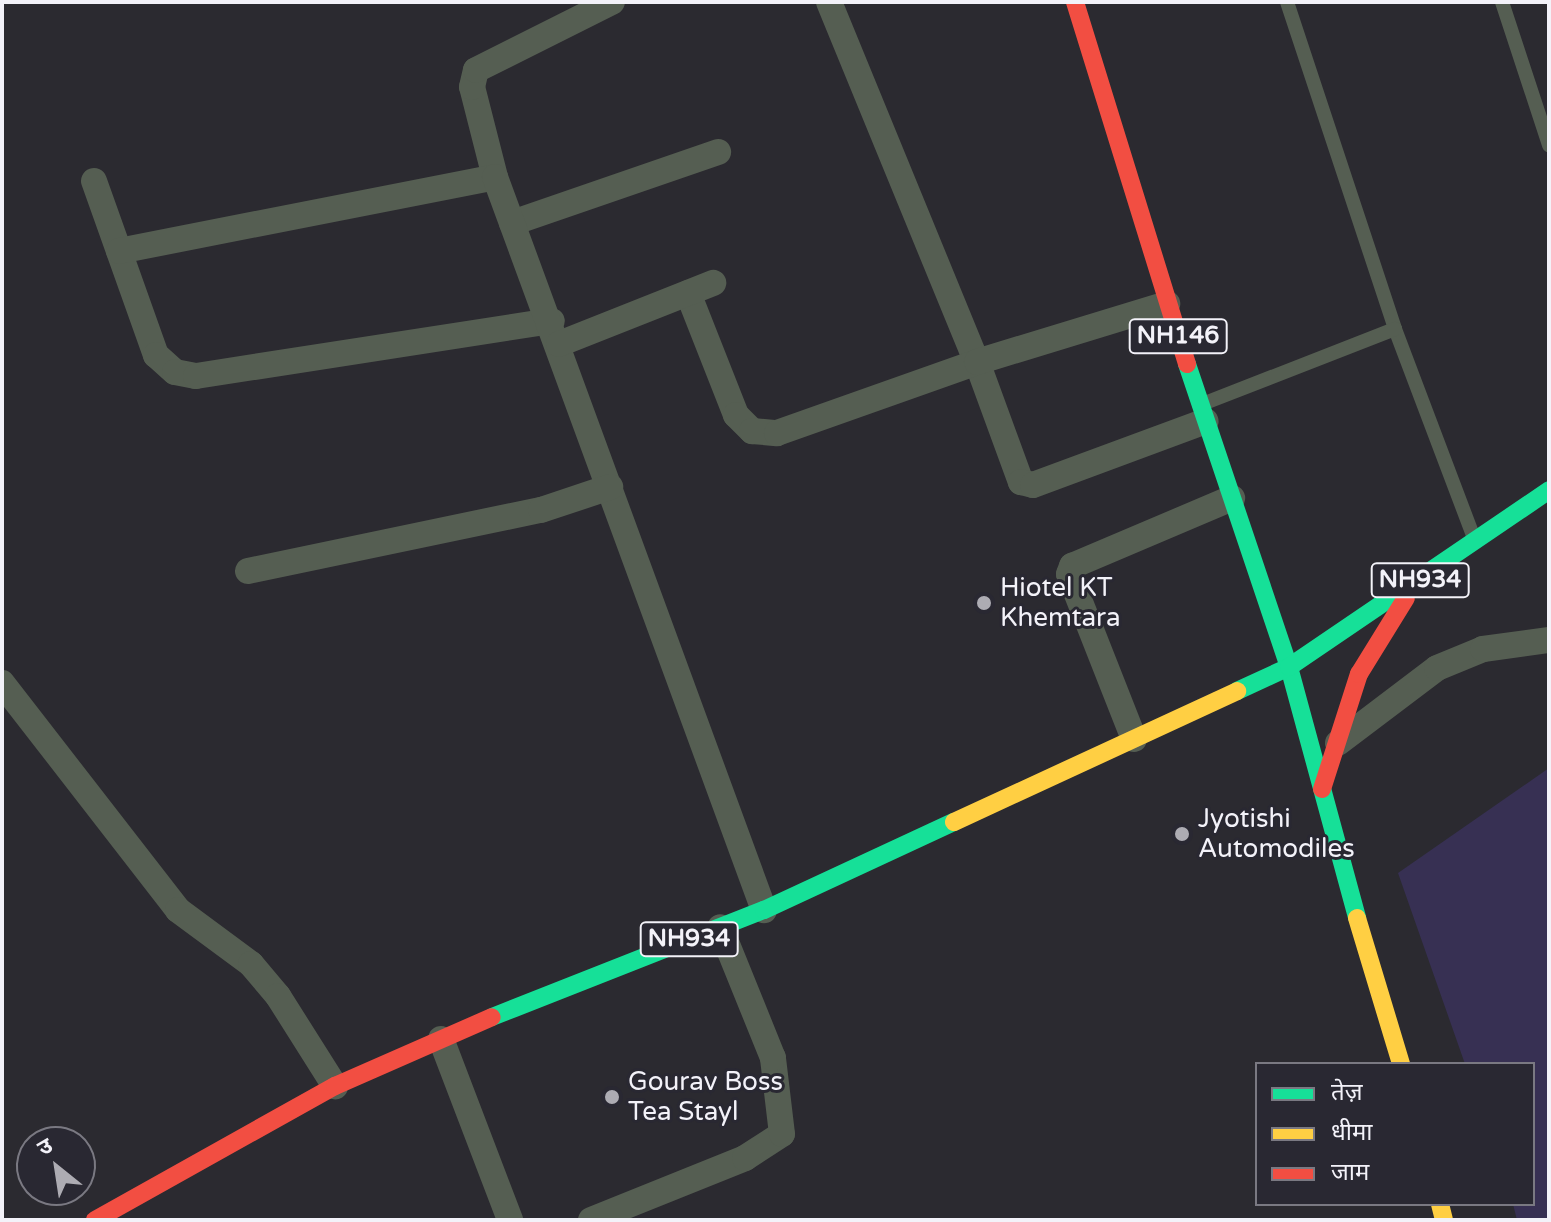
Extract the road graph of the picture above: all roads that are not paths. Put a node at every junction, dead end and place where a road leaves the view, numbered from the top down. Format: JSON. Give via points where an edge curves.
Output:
{"nodes":[{"id":1,"x":612,"y":2,"type":"edge"},
{"id":2,"x":829,"y":2,"type":"edge"},
{"id":3,"x":1075,"y":2,"type":"edge"},
{"id":4,"x":1287,"y":2,"type":"edge"},
{"id":5,"x":1502,"y":2,"type":"edge"},
{"id":6,"x":1549,"y":145,"type":"edge"},
{"id":7,"x":718,"y":152,"type":"dead end"},
{"id":8,"x":495,"y":177,"type":"junction"},
{"id":9,"x":94,"y":181,"type":"dead end"},
{"id":10,"x":512,"y":223,"type":"junction"},
{"id":11,"x":119,"y":251,"type":"junction"},
{"id":12,"x":1167,"y":304,"type":"junction"},
{"id":13,"x":1395,"y":329,"type":"junction"},
{"id":14,"x":556,"y":332,"type":"junction"},
{"id":15,"x":977,"y":362,"type":"junction"},
{"id":16,"x":1203,"y":413,"type":"junction"},
{"id":17,"x":610,"y":487,"type":"junction"},
{"id":18,"x":1549,"y":490,"type":"edge"},
{"id":19,"x":1232,"y":498,"type":"junction"},
{"id":20,"x":1474,"y":539,"type":"junction"},
{"id":21,"x":248,"y":571,"type":"dead end"},
{"id":22,"x":1420,"y":580,"type":"junction"},
{"id":23,"x":1549,"y":640,"type":"edge"},
{"id":24,"x":1289,"y":667,"type":"junction"},
{"id":25,"x":2,"y":683,"type":"edge"},
{"id":26,"x":1134,"y":739,"type":"junction"},
{"id":27,"x":1334,"y":747,"type":"junction"},
{"id":28,"x":1320,"y":793,"type":"junction"},
{"id":29,"x":764,"y":910,"type":"junction"},
{"id":30,"x":720,"y":927,"type":"junction"},
{"id":31,"x":441,"y":1039,"type":"junction"},
{"id":32,"x":1400,"y":1062,"type":"edge"},
{"id":33,"x":335,"y":1086,"type":"junction"},
{"id":34,"x":137,"y":1195,"type":"junction"},
{"id":35,"x":95,"y":1220,"type":"edge"},
{"id":36,"x":147,"y":1220,"type":"edge"},
{"id":37,"x":510,"y":1220,"type":"edge"},
{"id":38,"x":591,"y":1220,"type":"edge"}],
"edges":[{"from":1,"to":8,"type":"street","via":[[476,70],[472,87]]},
{"from":2,"to":15,"type":"street"},
{"from":3,"to":12,"type":"highway","number":"NH146"},
{"from":4,"to":13,"type":"lane"},
{"from":5,"to":6,"type":"lane"},
{"from":7,"to":10,"type":"street"},
{"from":8,"to":10,"type":"street"},
{"from":8,"to":11,"type":"street"},
{"from":9,"to":11,"type":"street"},
{"from":10,"to":14,"type":"street"},
{"from":11,"to":14,"type":"street","via":[[156,355],[175,372],[196,376]]},
{"from":12,"to":15,"type":"street"},
{"from":12,"to":16,"type":"highway","number":"NH146"},
{"from":13,"to":16,"type":"lane"},
{"from":13,"to":20,"type":"lane"},
{"from":14,"to":15,"type":"street","via":[[700,288],[736,415],[752,431],[777,433]]},
{"from":14,"to":17,"type":"street"},
{"from":15,"to":16,"type":"street","via":[[1021,482],[1033,485]]},
{"from":16,"to":19,"type":"highway","number":"NH146"},
{"from":17,"to":21,"type":"street","via":[[541,510]]},
{"from":17,"to":29,"type":"street"},
{"from":18,"to":20,"type":"highway","number":"NH934"},
{"from":19,"to":24,"type":"highway","number":"NH146"},
{"from":19,"to":26,"type":"street","via":[[1072,566],[1069,574]]},
{"from":20,"to":22,"type":"highway","number":"NH934"},
{"from":22,"to":24,"type":"highway","number":"NH934"},
{"from":22,"to":27,"type":"highway","via":[[1359,674]]},
{"from":23,"to":27,"type":"street","via":[[1483,649],[1437,668]]},
{"from":24,"to":26,"type":"highway","number":"NH934"},
{"from":24,"to":28,"type":"highway","number":"NH146"},
{"from":25,"to":33,"type":"street","via":[[178,910],[251,964],[278,996]]},
{"from":26,"to":29,"type":"highway","number":"NH934"},
{"from":27,"to":28,"type":"highway"},
{"from":28,"to":32,"type":"highway","number":"NH146"},
{"from":29,"to":30,"type":"highway","number":"NH934"},
{"from":30,"to":31,"type":"highway","number":"NH934"},
{"from":30,"to":38,"type":"street","via":[[773,1058],[782,1134],[745,1158]]},
{"from":31,"to":33,"type":"highway","number":"NH934"},
{"from":31,"to":37,"type":"street"},
{"from":33,"to":34,"type":"highway","number":"NH934"},
{"from":34,"to":35,"type":"highway","number":"NH934"},
{"from":34,"to":36,"type":"street"}]}
